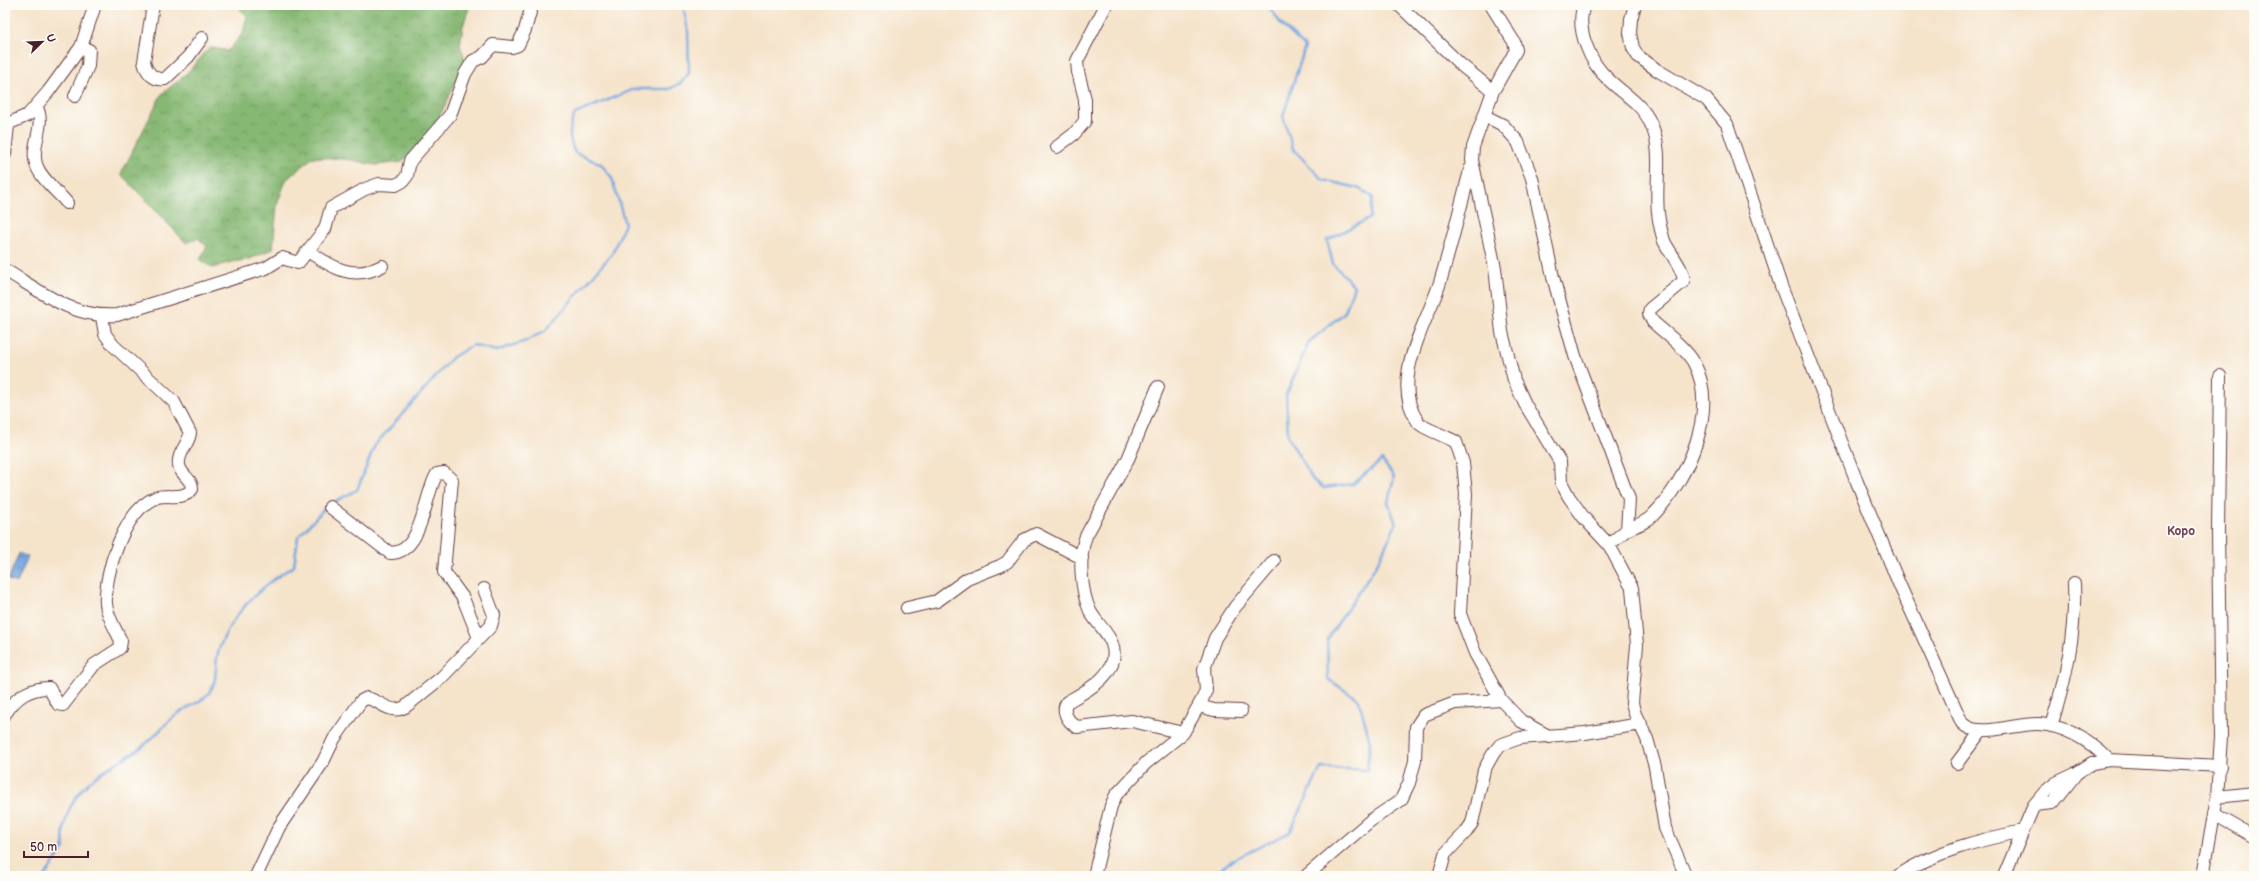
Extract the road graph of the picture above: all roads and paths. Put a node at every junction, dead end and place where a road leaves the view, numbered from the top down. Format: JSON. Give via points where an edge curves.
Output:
{"nodes":[{"id":1,"x":95,"y":5,"type":"edge"},
{"id":2,"x":153,"y":5,"type":"edge"},
{"id":3,"x":532,"y":5,"type":"edge"},
{"id":4,"x":1106,"y":5,"type":"edge"},
{"id":5,"x":1399,"y":5,"type":"edge"},
{"id":6,"x":1491,"y":5,"type":"edge"},
{"id":7,"x":1584,"y":5,"type":"edge"},
{"id":8,"x":1635,"y":5,"type":"edge"},
{"id":9,"x":202,"y":38,"type":"dead end"},
{"id":10,"x":81,"y":48,"type":"junction"},
{"id":11,"x":1493,"y":91,"type":"junction"},
{"id":12,"x":75,"y":96,"type":"dead end"},
{"id":13,"x":36,"y":106,"type":"junction"},
{"id":14,"x":1485,"y":116,"type":"junction"},
{"id":15,"x":7,"y":125,"type":"edge"},
{"id":16,"x":1057,"y":147,"type":"dead end"},
{"id":17,"x":5,"y":154,"type":"edge"},
{"id":18,"x":1472,"y":165,"type":"junction"},
{"id":19,"x":67,"y":203,"type":"dead end"},
{"id":20,"x":308,"y":251,"type":"junction"},
{"id":21,"x":382,"y":266,"type":"dead end"},
{"id":22,"x":5,"y":270,"type":"edge"},
{"id":23,"x":102,"y":317,"type":"junction"},
{"id":24,"x":2220,"y":376,"type":"dead end"},
{"id":25,"x":1158,"y":388,"type":"dead end"},
{"id":26,"x":330,"y":507,"type":"dead end"},
{"id":27,"x":1627,"y":530,"type":"junction"},
{"id":28,"x":1610,"y":545,"type":"junction"},
{"id":29,"x":1082,"y":558,"type":"junction"},
{"id":30,"x":1274,"y":561,"type":"dead end"},
{"id":31,"x":2074,"y":583,"type":"dead end"},
{"id":32,"x":484,"y":589,"type":"dead end"},
{"id":33,"x":907,"y":608,"type":"dead end"},
{"id":34,"x":479,"y":638,"type":"junction"},
{"id":35,"x":1500,"y":700,"type":"junction"},
{"id":36,"x":1199,"y":706,"type":"junction"},
{"id":37,"x":1241,"y":711,"type":"dead end"},
{"id":38,"x":5,"y":714,"type":"edge"},
{"id":39,"x":1641,"y":724,"type":"junction"},
{"id":40,"x":2051,"y":726,"type":"junction"},
{"id":41,"x":1981,"y":731,"type":"junction"},
{"id":42,"x":1183,"y":732,"type":"junction"},
{"id":43,"x":1550,"y":737,"type":"junction"},
{"id":44,"x":2109,"y":760,"type":"junction"},
{"id":45,"x":1957,"y":763,"type":"dead end"},
{"id":46,"x":2220,"y":766,"type":"junction"},
{"id":47,"x":2254,"y":793,"type":"edge"},
{"id":48,"x":2217,"y":797,"type":"junction"},
{"id":49,"x":2214,"y":814,"type":"junction"},
{"id":50,"x":2023,"y":831,"type":"junction"},
{"id":51,"x":2254,"y":837,"type":"edge"},
{"id":52,"x":256,"y":876,"type":"edge"},
{"id":53,"x":1094,"y":876,"type":"edge"},
{"id":54,"x":1306,"y":876,"type":"edge"},
{"id":55,"x":1440,"y":876,"type":"edge"},
{"id":56,"x":1686,"y":876,"type":"edge"},
{"id":57,"x":1898,"y":876,"type":"edge"},
{"id":58,"x":2004,"y":876,"type":"edge"},
{"id":59,"x":2203,"y":876,"type":"edge"}],
"edges":[{"from":1,"to":10,"type":"street"},
{"from":2,"to":9,"type":"street","via":[[144,62],[154,78],[165,79],[188,57]]},
{"from":3,"to":20,"type":"street","via":[[521,42],[512,47],[493,45],[482,57],[473,62],[450,115],[410,161],[407,176],[403,181],[396,184],[379,184],[365,189],[331,208],[325,229]]},
{"from":4,"to":16,"type":"street","via":[[1077,61],[1085,99],[1085,120],[1074,134]]},
{"from":5,"to":11,"type":"street","via":[[1455,60]]},
{"from":6,"to":11,"type":"street","via":[[1514,42],[1516,50]]},
{"from":7,"to":27,"type":"street","via":[[1581,25],[1583,37],[1598,66],[1606,78],[1640,105],[1655,132],[1658,144],[1658,218],[1665,241],[1684,280],[1650,310],[1649,314],[1694,362],[1704,402],[1696,442],[1685,469],[1654,515],[1644,523]]},
{"from":8,"to":41,"type":"street","via":[[1630,34],[1638,56],[1706,99],[1727,124],[1781,286],[1900,586],[1958,717],[1966,727]]},
{"from":10,"to":12,"type":"street","via":[[89,50],[90,59]]},
{"from":10,"to":13,"type":"street"},
{"from":11,"to":14,"type":"street"},
{"from":13,"to":15,"type":"street","via":[[28,115]]},
{"from":13,"to":19,"type":"street","via":[[41,121],[35,162],[43,176]]},
{"from":14,"to":18,"type":"street","via":[[1473,146]]},
{"from":14,"to":27,"type":"street","via":[[1503,125],[1518,142],[1532,178],[1553,277],[1575,356],[1629,499]]},
{"from":15,"to":17,"type":"street"},
{"from":18,"to":28,"type":"street","via":[[1494,268],[1502,332],[1514,380],[1525,404],[1560,462],[1561,482],[1572,503]]},
{"from":18,"to":35,"type":"street","via":[[1441,280],[1413,349],[1408,382],[1411,407],[1419,424],[1456,442],[1460,451],[1466,494],[1460,614],[1475,653]]},
{"from":20,"to":21,"type":"street","via":[[346,272],[365,273]]},
{"from":20,"to":23,"type":"street","via":[[298,263],[282,258],[266,268],[117,315]]},
{"from":22,"to":23,"type":"street","via":[[74,310]]},
{"from":23,"to":38,"type":"street","via":[[105,334],[113,345],[174,402],[181,412],[190,433],[179,464],[192,489],[181,496],[161,496],[149,501],[122,534],[116,546],[106,603],[121,641],[120,648],[94,666],[63,705],[58,704],[49,688],[41,688],[18,698]]},
{"from":24,"to":46,"type":"street"},
{"from":25,"to":29,"type":"street","via":[[1131,453],[1086,536]]},
{"from":26,"to":34,"type":"street","via":[[390,553],[395,553],[408,545],[420,527],[437,474],[444,472],[449,475],[452,480],[444,572],[463,598]]},
{"from":27,"to":28,"type":"street"},
{"from":28,"to":39,"type":"street","via":[[1633,594],[1637,645],[1632,695],[1635,714]]},
{"from":29,"to":33,"type":"street","via":[[1036,534],[1024,540],[1000,566],[967,579],[937,601]]},
{"from":29,"to":42,"type":"street","via":[[1084,588],[1089,608],[1111,642],[1113,658],[1109,670],[1098,683],[1066,704],[1068,719],[1080,727],[1132,721]]},
{"from":30,"to":36,"type":"street","via":[[1235,607],[1215,638],[1204,669],[1206,690]]},
{"from":31,"to":40,"type":"street","via":[[2074,621],[2070,651]]},
{"from":32,"to":34,"type":"street","via":[[494,619]]},
{"from":34,"to":52,"type":"street","via":[[442,676],[400,710],[391,710],[372,699],[361,701],[279,827]]},
{"from":35,"to":43,"type":"street","via":[[1521,721]]},
{"from":35,"to":54,"type":"street","via":[[1454,703],[1424,715],[1416,727],[1415,761],[1401,800],[1370,821]]},
{"from":36,"to":37,"type":"street","via":[[1214,710]]},
{"from":36,"to":42,"type":"street"},
{"from":39,"to":43,"type":"street"},
{"from":39,"to":56,"type":"street","via":[[1655,767],[1665,828]]},
{"from":40,"to":41,"type":"street","via":[[2028,724]]},
{"from":40,"to":44,"type":"street","via":[[2087,739]]},
{"from":41,"to":45,"type":"street"},
{"from":42,"to":53,"type":"street","via":[[1146,763],[1116,795]]},
{"from":43,"to":55,"type":"street","via":[[1511,740],[1500,745],[1481,778],[1472,823],[1445,854]]},
{"from":44,"to":46,"type":"street"},
{"from":44,"to":50,"type":"street","via":[[2092,763],[2052,785],[2034,805]]},
{"from":46,"to":48,"type":"street"},
{"from":47,"to":48,"type":"street"},
{"from":48,"to":49,"type":"street"},
{"from":49,"to":51,"type":"street"},
{"from":49,"to":59,"type":"street"},
{"from":50,"to":57,"type":"street","via":[[1977,841],[1934,856]]},
{"from":50,"to":58,"type":"street"}]}
